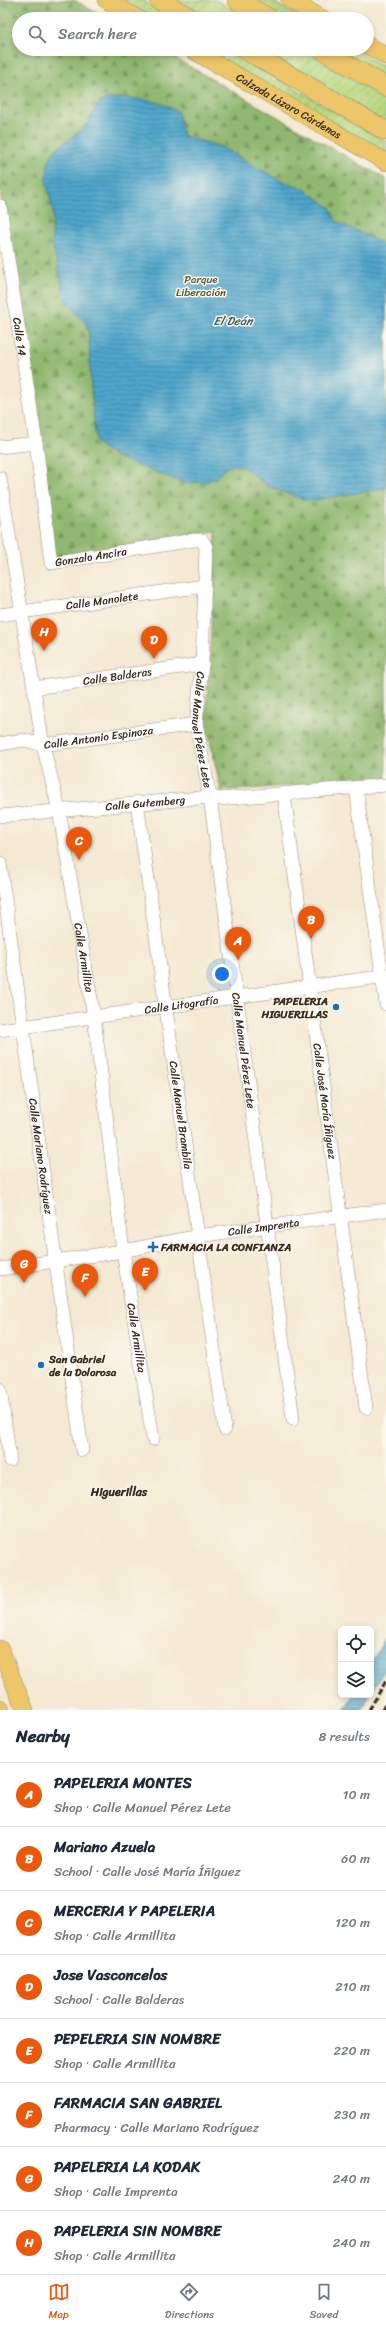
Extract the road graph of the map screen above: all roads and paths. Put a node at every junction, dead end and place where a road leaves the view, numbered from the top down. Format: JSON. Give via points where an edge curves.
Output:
{"nodes":[{"id":1,"x":106,"y":0,"type":"edge"},
{"id":2,"x":160,"y":0,"type":"edge"},
{"id":3,"x":237,"y":0,"type":"edge"},
{"id":4,"x":290,"y":0,"type":"edge"},
{"id":5,"x":127,"y":12,"type":"edge"},
{"id":6,"x":180,"y":12,"type":"edge"},
{"id":7,"x":258,"y":12,"type":"edge"},
{"id":8,"x":311,"y":12,"type":"edge"},
{"id":9,"x":374,"y":49,"type":"edge"},
{"id":10,"x":203,"y":56,"type":"edge"},
{"id":11,"x":256,"y":56,"type":"edge"},
{"id":12,"x":333,"y":56,"type":"edge"},
{"id":13,"x":386,"y":56,"type":"edge"},
{"id":14,"x":386,"y":87,"type":"edge"},
{"id":15,"x":386,"y":131,"type":"edge"},
{"id":16,"x":386,"y":162,"type":"edge"},
{"id":17,"x":0,"y":206,"type":"edge"},
{"id":18,"x":36,"y":443,"type":"junction"},
{"id":19,"x":0,"y":447,"type":"edge"},
{"id":20,"x":0,"y":478,"type":"edge"},
{"id":21,"x":202,"y":540,"type":"joint"},
{"id":22,"x":204,"y":586,"type":"junction"},
{"id":23,"x":20,"y":612,"type":"junction"},
{"id":24,"x":0,"y":615,"type":"edge"},
{"id":25,"x":202,"y":664,"type":"junction"},
{"id":26,"x":34,"y":688,"type":"junction"},
{"id":27,"x":196,"y":724,"type":"junction"},
{"id":28,"x":0,"y":744,"type":"edge"},
{"id":29,"x":43,"y":744,"type":"junction"},
{"id":30,"x":386,"y":785,"type":"edge"},
{"id":31,"x":356,"y":788,"type":"junction"},
{"id":32,"x":284,"y":794,"type":"junction"},
{"id":33,"x":210,"y":797,"type":"junction"},
{"id":34,"x":137,"y":802,"type":"junction"},
{"id":35,"x":59,"y":810,"type":"junction"},
{"id":36,"x":0,"y":816,"type":"edge"},
{"id":37,"x":0,"y":863,"type":"edge"},
{"id":38,"x":384,"y":977,"type":"edge"},
{"id":39,"x":310,"y":987,"type":"junction"},
{"id":40,"x":236,"y":997,"type":"junction"},
{"id":41,"x":386,"y":1004,"type":"edge"},
{"id":42,"x":166,"y":1007,"type":"junction"},
{"id":43,"x":94,"y":1017,"type":"junction"},
{"id":44,"x":23,"y":1027,"type":"junction"},
{"id":45,"x":0,"y":1030,"type":"edge"},
{"id":46,"x":386,"y":1210,"type":"edge"},
{"id":47,"x":342,"y":1216,"type":"junction"},
{"id":48,"x":268,"y":1226,"type":"junction"},
{"id":49,"x":198,"y":1236,"type":"junction"},
{"id":50,"x":123,"y":1251,"type":"junction"},
{"id":51,"x":54,"y":1261,"type":"junction"},
{"id":52,"x":0,"y":1269,"type":"edge"},
{"id":53,"x":0,"y":1389,"type":"edge"},
{"id":54,"x":366,"y":1408,"type":"dead end"},
{"id":55,"x":293,"y":1419,"type":"dead end"},
{"id":56,"x":225,"y":1429,"type":"dead end"},
{"id":57,"x":153,"y":1439,"type":"dead end"},
{"id":58,"x":82,"y":1450,"type":"dead end"},
{"id":59,"x":10,"y":1460,"type":"dead end"},
{"id":60,"x":0,"y":1649,"type":"edge"},
{"id":61,"x":25,"y":1710,"type":"edge"}],
"edges":[{"from":1,"to":5,"type":"main road"},
{"from":2,"to":6,"type":"highway"},
{"from":3,"to":7,"type":"highway"},
{"from":4,"to":8,"type":"main road"},
{"from":9,"to":13,"type":"main road"},
{"from":10,"to":16,"type":"main road","name":"Calzada Lázaro Cárdenas"},
{"from":11,"to":15,"type":"highway"},
{"from":12,"to":14,"type":"highway"},
{"from":17,"to":18,"type":"street","name":"Calle 14"},
{"from":18,"to":19,"type":"street"},
{"from":18,"to":21,"type":"street","name":"Gonzalo Ancira","via":[[51,563]]},
{"from":20,"to":23,"type":"street","name":"Calle Armillita"},
{"from":21,"to":22,"type":"street","name":"Calle Manuel Pérez Lete","via":[[206,547]]},
{"from":22,"to":23,"type":"street","name":"Calle Manolete"},
{"from":22,"to":25,"type":"street","name":"Calle Manuel Pérez Lete"},
{"from":23,"to":24,"type":"street","name":"Calle Manolete"},
{"from":23,"to":26,"type":"street","name":"Calle Armillita"},
{"from":25,"to":26,"type":"street","name":"Calle Balderas"},
{"from":25,"to":27,"type":"street","name":"Calle Manuel Pérez Lete"},
{"from":26,"to":29,"type":"street","name":"Calle Armillita"},
{"from":27,"to":29,"type":"street","name":"Calle Antonio Espinoza"},
{"from":27,"to":33,"type":"street","name":"Calle Manuel Pérez Lete"},
{"from":28,"to":29,"type":"street","name":"Calle Antonio Espinoza","via":[[24,740]]},
{"from":29,"to":35,"type":"street","name":"Calle Armillita"},
{"from":30,"to":31,"type":"street","name":"Calle Gutemberg"},
{"from":31,"to":32,"type":"street","name":"Calle Gutemberg"},
{"from":31,"to":38,"type":"street"},
{"from":32,"to":33,"type":"street","name":"Calle Gutemberg","via":[[219,799]]},
{"from":32,"to":39,"type":"street","name":"Calle José María Íñiguez"},
{"from":33,"to":34,"type":"street","name":"Calle Gutemberg"},
{"from":33,"to":40,"type":"street","name":"Calle Manuel Pérez Lete"},
{"from":34,"to":35,"type":"street","name":"Calle Gutemberg"},
{"from":34,"to":42,"type":"street","name":"Calle Manuel Brambila"},
{"from":35,"to":36,"type":"street","name":"Calle Gutemberg"},
{"from":35,"to":43,"type":"street","name":"Calle Armillita"},
{"from":37,"to":44,"type":"street","name":"Calle Mariano Rodríguez"},
{"from":38,"to":39,"type":"street","name":"Calle Litografía"},
{"from":38,"to":41,"type":"street"},
{"from":39,"to":40,"type":"street","name":"Calle Litografía"},
{"from":39,"to":47,"type":"street","name":"Calle José María Íñiguez"},
{"from":40,"to":42,"type":"street","name":"Calle Litografía"},
{"from":40,"to":48,"type":"street","name":"Calle Manuel Pérez Lete"},
{"from":42,"to":43,"type":"street","name":"Calle Litografía"},
{"from":42,"to":49,"type":"street","name":"Calle Manuel Brambila"},
{"from":43,"to":44,"type":"street","name":"Calle Litografía"},
{"from":43,"to":50,"type":"street","name":"Calle Armillita"},
{"from":44,"to":45,"type":"street","name":"Calle Litografía"},
{"from":44,"to":51,"type":"street","name":"Calle Mariano Rodríguez"},
{"from":46,"to":47,"type":"street","name":"Calle Imprenta"},
{"from":47,"to":48,"type":"street","name":"Calle Imprenta"},
{"from":47,"to":54,"type":"street","name":"Calle José María Íñiguez"},
{"from":48,"to":49,"type":"street","name":"Calle Imprenta"},
{"from":48,"to":55,"type":"street","name":"Calle Manuel Pérez Lete"},
{"from":49,"to":50,"type":"street","name":"Calle Imprenta"},
{"from":49,"to":56,"type":"street","name":"Calle Manuel Brambila"},
{"from":50,"to":51,"type":"street","name":"Calle Imprenta"},
{"from":50,"to":57,"type":"street","name":"Calle Armillita"},
{"from":51,"to":52,"type":"street","name":"Calle Imprenta"},
{"from":51,"to":58,"type":"street","name":"Calle Mariano Rodríguez"},
{"from":53,"to":59,"type":"street"},
{"from":60,"to":61,"type":"main road"}]}
